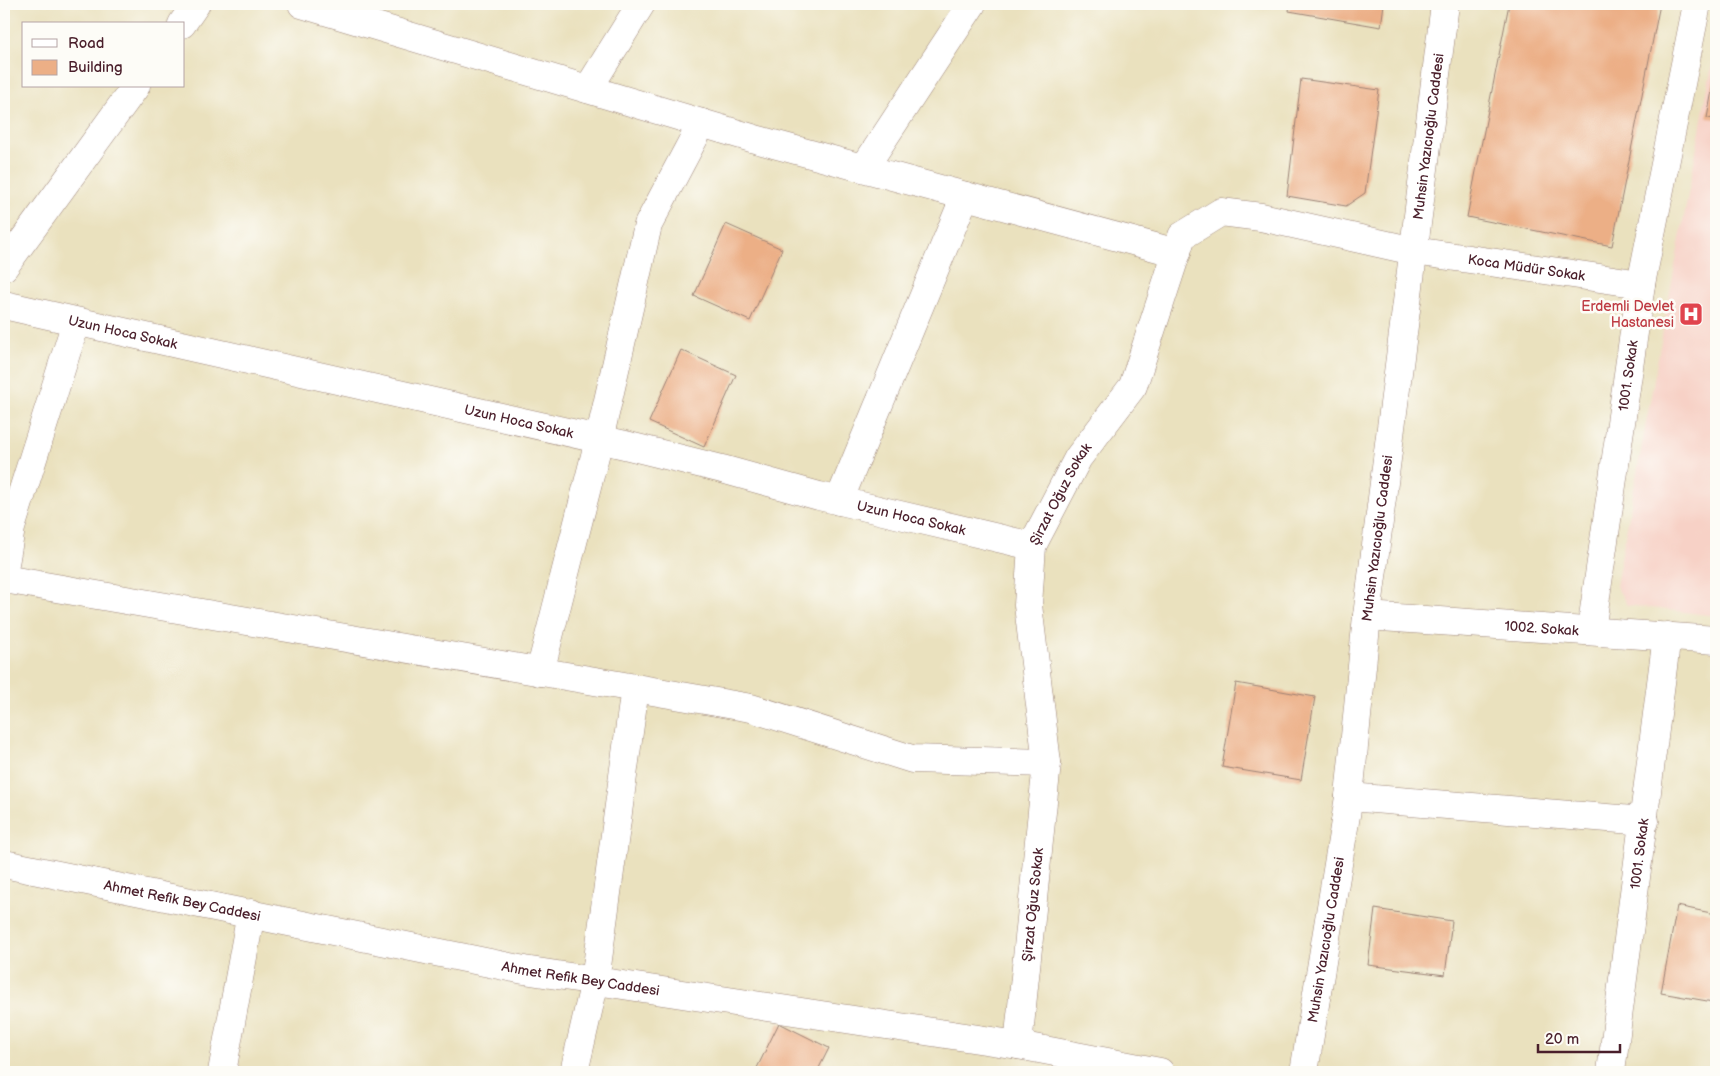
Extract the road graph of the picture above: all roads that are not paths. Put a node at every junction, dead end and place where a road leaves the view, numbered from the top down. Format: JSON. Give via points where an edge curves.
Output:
{"nodes":[{"id":1,"x":196,"y":4,"type":"edge"},
{"id":2,"x":302,"y":4,"type":"edge"},
{"id":3,"x":641,"y":4,"type":"edge"},
{"id":4,"x":972,"y":4,"type":"edge"},
{"id":5,"x":1446,"y":4,"type":"edge"},
{"id":6,"x":1697,"y":4,"type":"edge"},
{"id":7,"x":183,"y":22,"type":"edge"},
{"id":8,"x":135,"y":88,"type":"edge"},
{"id":9,"x":588,"y":89,"type":"junction"},
{"id":10,"x":702,"y":123,"type":"junction"},
{"id":11,"x":864,"y":168,"type":"junction"},
{"id":12,"x":965,"y":196,"type":"junction"},
{"id":13,"x":1414,"y":251,"type":"junction"},
{"id":14,"x":1177,"y":253,"type":"junction"},
{"id":15,"x":4,"y":267,"type":"edge"},
{"id":16,"x":1641,"y":284,"type":"junction"},
{"id":17,"x":4,"y":306,"type":"edge"},
{"id":18,"x":76,"y":322,"type":"junction"},
{"id":19,"x":599,"y":440,"type":"junction"},
{"id":20,"x":839,"y":501,"type":"junction"},
{"id":21,"x":1032,"y":546,"type":"junction"},
{"id":22,"x":4,"y":570,"type":"edge"},
{"id":23,"x":4,"y":579,"type":"edge"},
{"id":24,"x":1367,"y":616,"type":"junction"},
{"id":25,"x":1590,"y":631,"type":"junction"},
{"id":26,"x":1667,"y":636,"type":"junction"},
{"id":27,"x":1716,"y":640,"type":"edge"},
{"id":28,"x":540,"y":672,"type":"junction"},
{"id":29,"x":635,"y":688,"type":"junction"},
{"id":30,"x":1047,"y":763,"type":"junction"},
{"id":31,"x":1349,"y":797,"type":"junction"},
{"id":32,"x":1645,"y":821,"type":"junction"},
{"id":33,"x":4,"y":864,"type":"edge"},
{"id":34,"x":251,"y":914,"type":"junction"},
{"id":35,"x":595,"y":981,"type":"junction"},
{"id":36,"x":1018,"y":1045,"type":"junction"},
{"id":37,"x":222,"y":1072,"type":"edge"},
{"id":38,"x":574,"y":1072,"type":"edge"},
{"id":39,"x":1160,"y":1072,"type":"edge"},
{"id":40,"x":1304,"y":1072,"type":"edge"},
{"id":41,"x":1611,"y":1072,"type":"edge"}],
"edges":[{"from":1,"to":7,"type":"street"},
{"from":2,"to":9,"type":"street"},
{"from":3,"to":9,"type":"street"},
{"from":4,"to":11,"type":"street"},
{"from":5,"to":13,"type":"street","name":"Muhsin Yazıcıoğlu Caddesi"},
{"from":6,"to":16,"type":"street","name":"1001. Sokak"},
{"from":8,"to":15,"type":"street"},
{"from":9,"to":10,"type":"street"},
{"from":10,"to":11,"type":"street"},
{"from":10,"to":19,"type":"street","via":[[648,225]]},
{"from":11,"to":12,"type":"street"},
{"from":12,"to":14,"type":"street"},
{"from":12,"to":20,"type":"street"},
{"from":13,"to":14,"type":"street","name":"Şirzat Oğuz Sokak","via":[[1261,217],[1221,212],[1182,236]]},
{"from":13,"to":16,"type":"street","name":"Koca Müdür Sokak"},
{"from":13,"to":24,"type":"street","name":"Muhsin Yazıcıoğlu Caddesi"},
{"from":14,"to":21,"type":"street","name":"Şirzat Oğuz Sokak","via":[[1133,386],[1078,458]]},
{"from":16,"to":25,"type":"street","name":"1001. Sokak"},
{"from":17,"to":18,"type":"street","name":"Uzun Hoca Sokak"},
{"from":18,"to":19,"type":"street","name":"Uzun Hoca Sokak"},
{"from":18,"to":22,"type":"street","via":[[11,528]]},
{"from":19,"to":20,"type":"street","name":"Uzun Hoca Sokak"},
{"from":19,"to":28,"type":"street"},
{"from":20,"to":21,"type":"street","name":"Uzun Hoca Sokak"},
{"from":21,"to":30,"type":"street","name":"Şirzat Oğuz Sokak","via":[[1028,605]]},
{"from":23,"to":28,"type":"street"},
{"from":24,"to":25,"type":"street","name":"1002. Sokak"},
{"from":24,"to":31,"type":"street","name":"Muhsin Yazıcıoğlu Caddesi"},
{"from":25,"to":26,"type":"street","name":"1002. Sokak"},
{"from":26,"to":27,"type":"street","name":"1002. Sokak"},
{"from":26,"to":32,"type":"street","name":"1001. Sokak"},
{"from":28,"to":29,"type":"street"},
{"from":29,"to":30,"type":"street","via":[[751,708],[912,759]]},
{"from":29,"to":35,"type":"street"},
{"from":30,"to":36,"type":"street","name":"Şirzat Oğuz Sokak"},
{"from":31,"to":32,"type":"street"},
{"from":31,"to":40,"type":"street","name":"Muhsin Yazıcıoğlu Caddesi"},
{"from":32,"to":41,"type":"street","name":"1001. Sokak"},
{"from":33,"to":34,"type":"street","name":"Ahmet Refik Bey Caddesi"},
{"from":34,"to":35,"type":"street","name":"Ahmet Refik Bey Caddesi","via":[[524,970]]},
{"from":34,"to":37,"type":"street"},
{"from":35,"to":36,"type":"street","name":"Ahmet Refik Bey Caddesi"},
{"from":35,"to":38,"type":"street"},
{"from":36,"to":39,"type":"street","name":"Ahmet Refik Bey Caddesi"}]}
